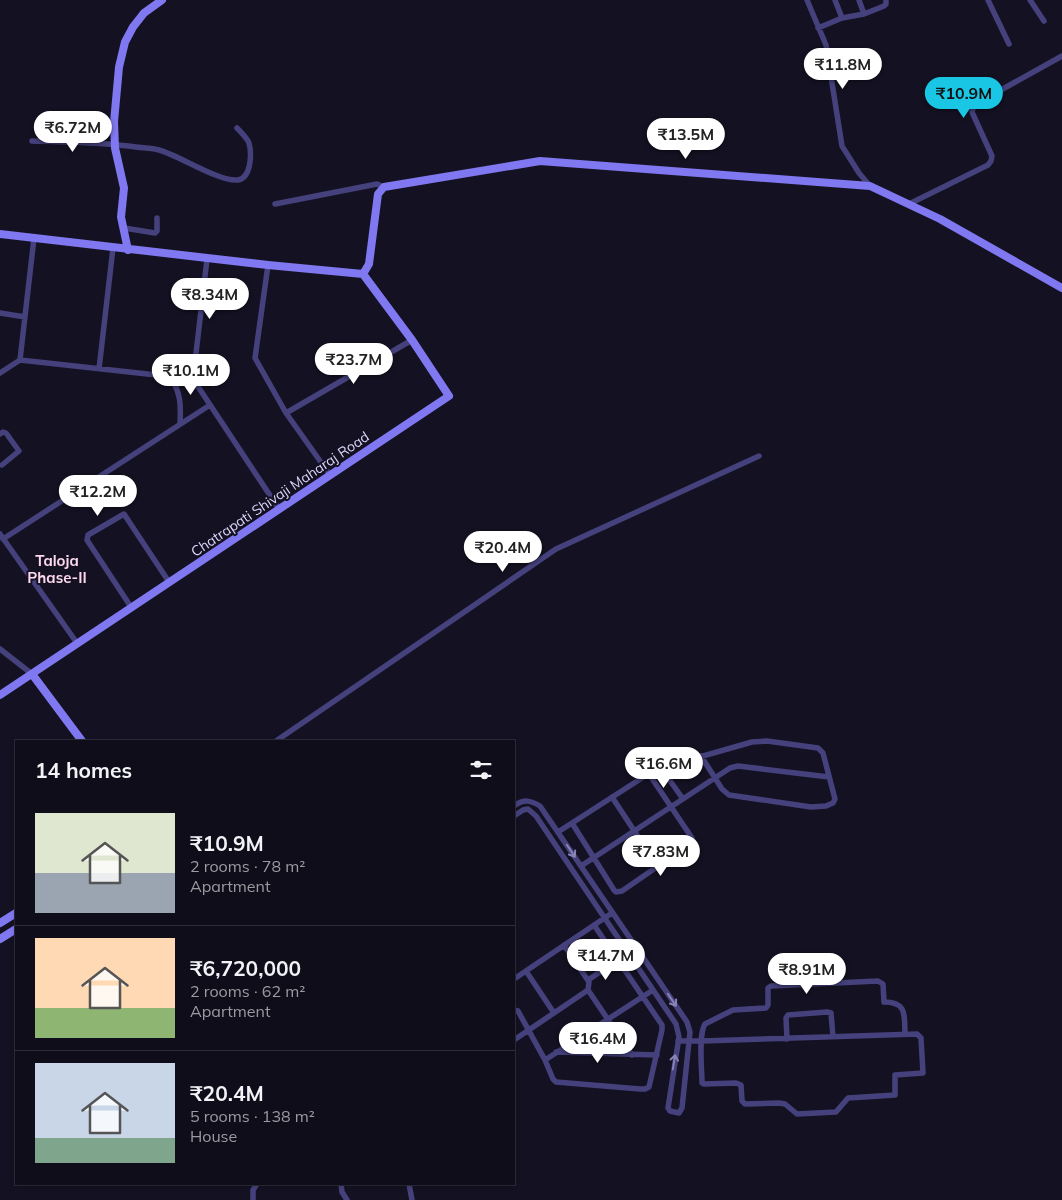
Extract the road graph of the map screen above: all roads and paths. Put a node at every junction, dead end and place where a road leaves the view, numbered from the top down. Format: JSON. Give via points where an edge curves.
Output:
{"nodes":[{"id":1,"x":162,"y":0,"type":"edge"},
{"id":2,"x":807,"y":0,"type":"edge"},
{"id":3,"x":835,"y":0,"type":"edge"},
{"id":4,"x":859,"y":0,"type":"edge"},
{"id":5,"x":886,"y":0,"type":"edge"},
{"id":6,"x":988,"y":0,"type":"edge"},
{"id":7,"x":1030,"y":0,"type":"edge"},
{"id":8,"x":864,"y":14,"type":"junction"},
{"id":9,"x":842,"y":18,"type":"junction"},
{"id":10,"x":1044,"y":21,"type":"dead end"},
{"id":11,"x":818,"y":28,"type":"junction"},
{"id":12,"x":1009,"y":44,"type":"dead end"},
{"id":13,"x":1062,"y":56,"type":"edge"},
{"id":14,"x":238,"y":128,"type":"dead end"},
{"id":15,"x":32,"y":141,"type":"dead end"},
{"id":16,"x":115,"y":144,"type":"junction"},
{"id":17,"x":870,"y":186,"type":"junction"},
{"id":18,"x":384,"y":187,"type":"junction"},
{"id":19,"x":275,"y":204,"type":"dead end"},
{"id":20,"x":909,"y":204,"type":"junction"},
{"id":21,"x":157,"y":218,"type":"dead end"},
{"id":22,"x":124,"y":228,"type":"junction"},
{"id":23,"x":0,"y":234,"type":"edge"},
{"id":24,"x":34,"y":238,"type":"junction"},
{"id":25,"x":113,"y":248,"type":"junction"},
{"id":26,"x":128,"y":250,"type":"junction"},
{"id":27,"x":207,"y":258,"type":"junction"},
{"id":28,"x":268,"y":265,"type":"junction"},
{"id":29,"x":363,"y":274,"type":"junction"},
{"id":30,"x":1062,"y":288,"type":"edge"},
{"id":31,"x":0,"y":313,"type":"edge"},
{"id":32,"x":25,"y":317,"type":"junction"},
{"id":33,"x":412,"y":340,"type":"junction"},
{"id":34,"x":20,"y":360,"type":"junction"},
{"id":35,"x":99,"y":369,"type":"junction"},
{"id":36,"x":0,"y":373,"type":"edge"},
{"id":37,"x":170,"y":377,"type":"junction"},
{"id":38,"x":193,"y":379,"type":"junction"},
{"id":39,"x":210,"y":404,"type":"junction"},
{"id":40,"x":286,"y":413,"type":"junction"},
{"id":41,"x":180,"y":424,"type":"junction"},
{"id":42,"x":0,"y":434,"type":"edge"},
{"id":43,"x":758,"y":456,"type":"dead end"},
{"id":44,"x":2,"y":465,"type":"dead end"},
{"id":45,"x":330,"y":475,"type":"junction"},
{"id":46,"x":279,"y":509,"type":"junction"},
{"id":47,"x":2,"y":536,"type":"edge"},
{"id":48,"x":170,"y":582,"type":"junction"},
{"id":49,"x":131,"y":607,"type":"junction"},
{"id":50,"x":78,"y":643,"type":"junction"},
{"id":51,"x":0,"y":649,"type":"edge"},
{"id":52,"x":32,"y":674,"type":"junction"},
{"id":53,"x":0,"y":695,"type":"edge"},
{"id":54,"x":81,"y":740,"type":"edge"},
{"id":55,"x":277,"y":740,"type":"edge"},
{"id":56,"x":702,"y":756,"type":"junction"},
{"id":57,"x":662,"y":768,"type":"junction"},
{"id":58,"x":648,"y":774,"type":"junction"},
{"id":59,"x":714,"y":777,"type":"junction"},
{"id":60,"x":829,"y":777,"type":"junction"},
{"id":61,"x":612,"y":797,"type":"junction"},
{"id":62,"x":683,"y":799,"type":"junction"},
{"id":63,"x":528,"y":800,"type":"junction"},
{"id":64,"x":515,"y":805,"type":"edge"},
{"id":65,"x":671,"y":807,"type":"junction"},
{"id":66,"x":528,"y":809,"type":"junction"},
{"id":67,"x":515,"y":815,"type":"edge"},
{"id":68,"x":572,"y":823,"type":"junction"},
{"id":69,"x":635,"y":831,"type":"junction"},
{"id":70,"x":558,"y":832,"type":"junction"},
{"id":71,"x":594,"y":858,"type":"junction"},
{"id":72,"x":581,"y":866,"type":"junction"},
{"id":73,"x":658,"y":867,"type":"junction"},
{"id":74,"x":612,"y":912,"type":"junction"},
{"id":75,"x":15,"y":914,"type":"edge"},
{"id":76,"x":605,"y":918,"type":"junction"},
{"id":77,"x":0,"y":923,"type":"edge"},
{"id":78,"x":594,"y":925,"type":"junction"},
{"id":79,"x":15,"y":929,"type":"edge"},
{"id":80,"x":0,"y":939,"type":"edge"},
{"id":81,"x":564,"y":945,"type":"junction"},
{"id":82,"x":618,"y":960,"type":"junction"},
{"id":83,"x":526,"y":971,"type":"junction"},
{"id":84,"x":515,"y":978,"type":"edge"},
{"id":85,"x":588,"y":980,"type":"junction"},
{"id":86,"x":588,"y":990,"type":"junction"},
{"id":87,"x":653,"y":990,"type":"junction"},
{"id":88,"x":643,"y":996,"type":"junction"},
{"id":89,"x":515,"y":1010,"type":"edge"},
{"id":90,"x":554,"y":1013,"type":"junction"},
{"id":91,"x":607,"y":1019,"type":"junction"},
{"id":92,"x":528,"y":1031,"type":"junction"},
{"id":93,"x":904,"y":1034,"type":"junction"},
{"id":94,"x":833,"y":1037,"type":"junction"},
{"id":95,"x":515,"y":1039,"type":"edge"},
{"id":96,"x":786,"y":1039,"type":"junction"},
{"id":97,"x":678,"y":1041,"type":"junction"},
{"id":98,"x":688,"y":1042,"type":"junction"},
{"id":99,"x":702,"y":1042,"type":"junction"},
{"id":100,"x":556,"y":1052,"type":"junction"},
{"id":101,"x":657,"y":1055,"type":"junction"},
{"id":102,"x":632,"y":1056,"type":"junction"},
{"id":103,"x":545,"y":1060,"type":"junction"},
{"id":104,"x":670,"y":1090,"type":"junction"},
{"id":105,"x":683,"y":1091,"type":"junction"},
{"id":106,"x":256,"y":1185,"type":"edge"},
{"id":107,"x":341,"y":1185,"type":"edge"},
{"id":108,"x":409,"y":1185,"type":"edge"},
{"id":109,"x":252,"y":1200,"type":"edge"},
{"id":110,"x":347,"y":1200,"type":"edge"},
{"id":111,"x":412,"y":1200,"type":"edge"}],
"edges":[{"from":1,"to":16,"type":"street","via":[[144,13],[125,42],[119,67]]},
{"from":2,"to":11,"type":"street"},
{"from":3,"to":9,"type":"street"},
{"from":4,"to":8,"type":"street"},
{"from":5,"to":8,"type":"street","via":[[884,6]]},
{"from":6,"to":12,"type":"street"},
{"from":7,"to":10,"type":"street"},
{"from":8,"to":9,"type":"street"},
{"from":9,"to":11,"type":"street"},
{"from":11,"to":17,"type":"street","via":[[826,45],[842,146]]},
{"from":13,"to":20,"type":"street","via":[[974,104],[972,112],[992,156],[988,165]]},
{"from":14,"to":16,"type":"street","via":[[249,142],[250,166],[243,178],[237,180],[159,150]]},
{"from":15,"to":16,"type":"street"},
{"from":16,"to":22,"type":"street","via":[[124,188],[121,217]]},
{"from":17,"to":18,"type":"street","via":[[540,160]]},
{"from":17,"to":20,"type":"street"},
{"from":18,"to":19,"type":"street","via":[[376,184]]},
{"from":18,"to":29,"type":"street","via":[[378,194],[369,264]]},
{"from":20,"to":30,"type":"street"},
{"from":21,"to":22,"type":"street","via":[[155,233]]},
{"from":22,"to":26,"type":"street"},
{"from":23,"to":24,"type":"street"},
{"from":24,"to":25,"type":"street"},
{"from":24,"to":32,"type":"street"},
{"from":25,"to":26,"type":"street"},
{"from":25,"to":35,"type":"street"},
{"from":26,"to":27,"type":"street"},
{"from":27,"to":28,"type":"street"},
{"from":27,"to":38,"type":"street"},
{"from":28,"to":29,"type":"street"},
{"from":28,"to":40,"type":"street","via":[[254,358]]},
{"from":29,"to":33,"type":"street","name":"Chatrapati Shivaji Maharaj Road"},
{"from":31,"to":32,"type":"street"},
{"from":32,"to":34,"type":"street"},
{"from":33,"to":40,"type":"street"},
{"from":33,"to":45,"type":"street","name":"Chatrapati Shivaji Maharaj Road","via":[[449,396]]},
{"from":34,"to":35,"type":"street"},
{"from":34,"to":36,"type":"street"},
{"from":35,"to":37,"type":"street"},
{"from":37,"to":38,"type":"street"},
{"from":37,"to":41,"type":"street","via":[[180,397]]},
{"from":38,"to":39,"type":"street"},
{"from":39,"to":41,"type":"street"},
{"from":39,"to":46,"type":"street"},
{"from":40,"to":45,"type":"street"},
{"from":41,"to":47,"type":"street"},
{"from":42,"to":44,"type":"street","via":[[6,433],[20,451]]},
{"from":43,"to":55,"type":"street","via":[[556,549]]},
{"from":45,"to":46,"type":"street","name":"Chatrapati Shivaji Maharaj Road"},
{"from":46,"to":48,"type":"street","name":"Chatrapati Shivaji Maharaj Road"},
{"from":47,"to":50,"type":"street"},
{"from":48,"to":49,"type":"street","name":"Chatrapati Shivaji Maharaj Road"},
{"from":48,"to":49,"type":"street","via":[[125,515],[88,535],[87,540]]},
{"from":49,"to":50,"type":"street","name":"Chatrapati Shivaji Maharaj Road"},
{"from":50,"to":52,"type":"street","name":"Chatrapati Shivaji Maharaj Road"},
{"from":51,"to":52,"type":"street"},
{"from":52,"to":53,"type":"street","name":"Chatrapati Shivaji Maharaj Road"},
{"from":52,"to":54,"type":"street"},
{"from":56,"to":57,"type":"street"},
{"from":56,"to":59,"type":"street"},
{"from":56,"to":60,"type":"street","via":[[759,741],[815,747],[823,753]]},
{"from":57,"to":58,"type":"street"},
{"from":57,"to":62,"type":"street"},
{"from":58,"to":61,"type":"street"},
{"from":58,"to":65,"type":"street"},
{"from":59,"to":60,"type":"street","via":[[738,766]]},
{"from":59,"to":60,"type":"street","via":[[729,795],[811,807],[826,806],[835,801]]},
{"from":59,"to":62,"type":"street"},
{"from":61,"to":68,"type":"street"},
{"from":61,"to":69,"type":"street"},
{"from":62,"to":65,"type":"street"},
{"from":63,"to":64,"type":"street"},
{"from":63,"to":66,"type":"street"},
{"from":63,"to":70,"type":"street","via":[[540,806]]},
{"from":65,"to":69,"type":"street"},
{"from":65,"to":73,"type":"street","via":[[693,842]]},
{"from":66,"to":67,"type":"street"},
{"from":66,"to":76,"type":"street"},
{"from":68,"to":70,"type":"street"},
{"from":68,"to":71,"type":"street"},
{"from":69,"to":71,"type":"street"},
{"from":69,"to":73,"type":"street"},
{"from":70,"to":72,"type":"street","one_way":true},
{"from":71,"to":72,"type":"street"},
{"from":71,"to":73,"type":"street","via":[[616,892]]},
{"from":72,"to":74,"type":"street"},
{"from":74,"to":76,"type":"street"},
{"from":74,"to":98,"type":"street","one_way":true,"via":[[687,1022]]},
{"from":75,"to":77,"type":"street"},
{"from":76,"to":78,"type":"street"},
{"from":76,"to":87,"type":"street"},
{"from":78,"to":81,"type":"street"},
{"from":78,"to":82,"type":"street"},
{"from":79,"to":80,"type":"street"},
{"from":81,"to":83,"type":"street"},
{"from":81,"to":85,"type":"street"},
{"from":82,"to":85,"type":"street"},
{"from":82,"to":88,"type":"street"},
{"from":83,"to":84,"type":"street"},
{"from":83,"to":90,"type":"street"},
{"from":85,"to":86,"type":"street"},
{"from":86,"to":90,"type":"street"},
{"from":86,"to":91,"type":"street"},
{"from":87,"to":88,"type":"street"},
{"from":87,"to":97,"type":"street","via":[[676,1024]]},
{"from":88,"to":91,"type":"street"},
{"from":88,"to":101,"type":"street","via":[[662,1025]]},
{"from":89,"to":92,"type":"street"},
{"from":90,"to":92,"type":"street"},
{"from":91,"to":100,"type":"street"},
{"from":91,"to":102,"type":"street"},
{"from":92,"to":95,"type":"street"},
{"from":92,"to":103,"type":"street"},
{"from":93,"to":94,"type":"street"},
{"from":93,"to":99,"type":"street","via":[[904,1012],[895,1002],[884,1002],[883,984],[878,981],[771,986],[766,1008],[728,1012],[705,1024]]},
{"from":93,"to":99,"type":"street","via":[[916,1034],[922,1038],[923,1074],[895,1075],[895,1094],[848,1098],[836,1112],[797,1114],[785,1104],[745,1104],[741,1084],[702,1083]]},
{"from":94,"to":96,"type":"street"},
{"from":94,"to":96,"type":"street","via":[[832,1016],[827,1012],[788,1015]]},
{"from":96,"to":99,"type":"street"},
{"from":97,"to":98,"type":"street"},
{"from":104,"to":97,"type":"street","one_way":true},
{"from":98,"to":99,"type":"street"},
{"from":98,"to":105,"type":"street"},
{"from":100,"to":102,"type":"street"},
{"from":100,"to":103,"type":"street"},
{"from":101,"to":102,"type":"street"},
{"from":101,"to":103,"type":"street","via":[[649,1087],[645,1089],[560,1083],[553,1080]]},
{"from":104,"to":105,"type":"street"},
{"from":104,"to":105,"type":"street","via":[[668,1108],[674,1113],[681,1111]]},
{"from":106,"to":109,"type":"street"},
{"from":107,"to":110,"type":"street"},
{"from":108,"to":111,"type":"street"}]}
